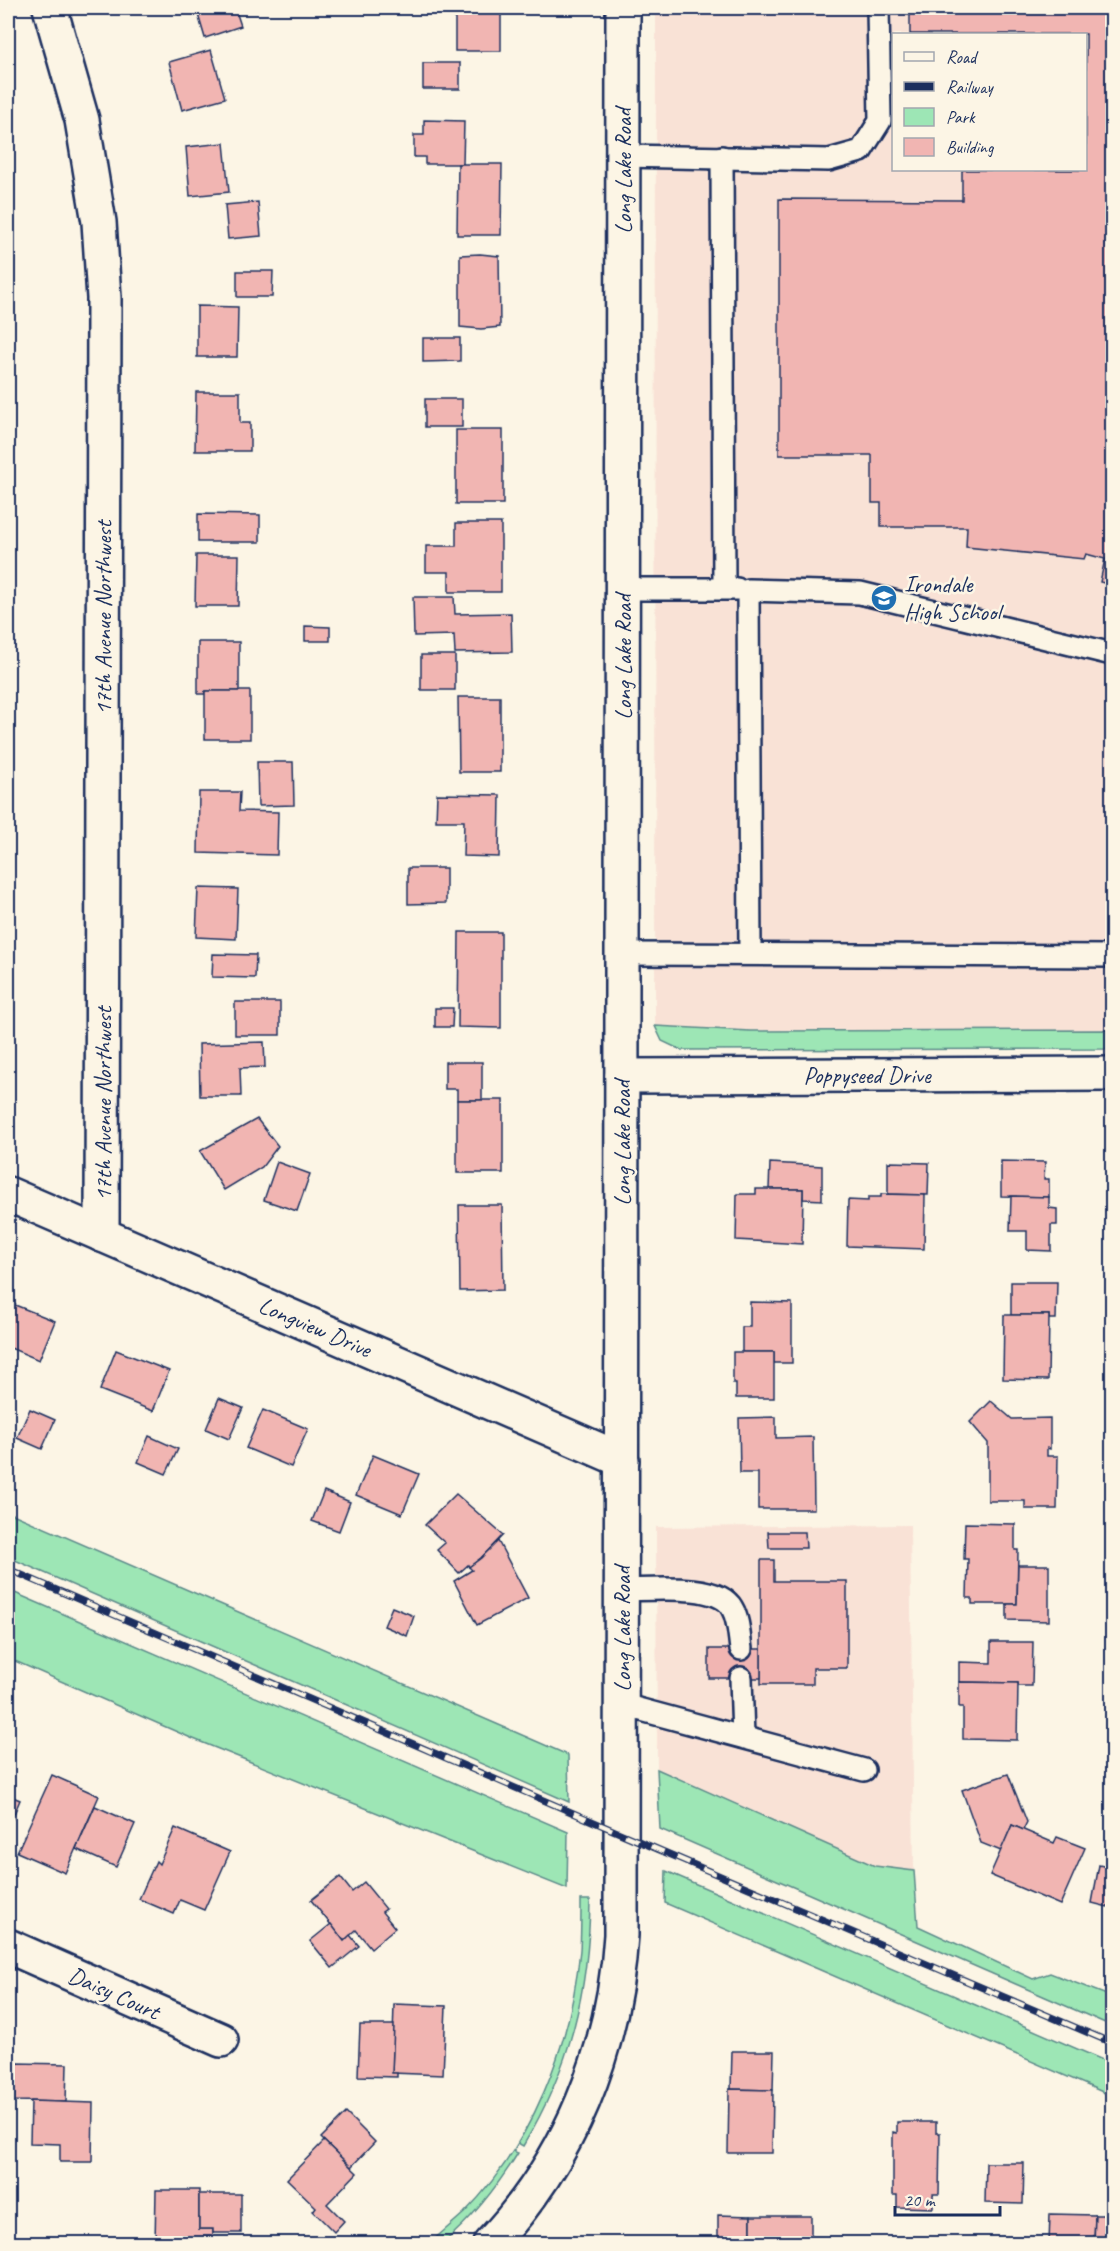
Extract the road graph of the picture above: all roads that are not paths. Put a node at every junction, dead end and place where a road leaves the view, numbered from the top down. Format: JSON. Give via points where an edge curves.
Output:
{"nodes":[{"id":1,"x":50,"y":8,"type":"edge"},
{"id":2,"x":623,"y":8,"type":"edge"},
{"id":3,"x":878,"y":8,"type":"edge"},
{"id":4,"x":623,"y":156,"type":"junction"},
{"id":5,"x":722,"y":157,"type":"junction"},
{"id":6,"x":724,"y":588,"type":"junction"},
{"id":7,"x":624,"y":589,"type":"junction"},
{"id":8,"x":748,"y":590,"type":"junction"},
{"id":9,"x":1113,"y":654,"type":"edge"},
{"id":10,"x":750,"y":953,"type":"junction"},
{"id":11,"x":622,"y":954,"type":"junction"},
{"id":12,"x":1113,"y":956,"type":"edge"},
{"id":13,"x":1113,"y":1074,"type":"edge"},
{"id":14,"x":622,"y":1076,"type":"junction"},
{"id":15,"x":8,"y":1194,"type":"edge"},
{"id":16,"x":102,"y":1235,"type":"junction"},
{"id":17,"x":622,"y":1460,"type":"junction"},
{"id":18,"x":622,"y":1590,"type":"junction"},
{"id":19,"x":741,"y":1649,"type":"dead end"},
{"id":20,"x":741,"y":1678,"type":"dead end"},
{"id":21,"x":623,"y":1705,"type":"junction"},
{"id":22,"x":743,"y":1737,"type":"junction"},
{"id":23,"x":864,"y":1770,"type":"dead end"},
{"id":24,"x":8,"y":1946,"type":"edge"},
{"id":25,"x":221,"y":2040,"type":"dead end"},
{"id":26,"x":490,"y":2244,"type":"edge"}],
"edges":[{"from":1,"to":16,"type":"street","name":"17th Avenue Northwest","via":[[82,120],[99,222],[104,298]]},
{"from":2,"to":4,"type":"street","name":"Long Lake Road"},
{"from":3,"to":5,"type":"lane","via":[[880,121],[861,151],[829,160]]},
{"from":4,"to":5,"type":"lane"},
{"from":4,"to":7,"type":"street","name":"Long Lake Road"},
{"from":5,"to":6,"type":"lane"},
{"from":6,"to":7,"type":"lane"},
{"from":6,"to":8,"type":"lane"},
{"from":7,"to":11,"type":"street","name":"Long Lake Road"},
{"from":8,"to":9,"type":"lane","via":[[860,593]]},
{"from":8,"to":10,"type":"lane"},
{"from":10,"to":11,"type":"lane"},
{"from":10,"to":12,"type":"lane"},
{"from":11,"to":14,"type":"street","name":"Long Lake Road"},
{"from":13,"to":14,"type":"street","name":"Poppyseed Drive"},
{"from":14,"to":17,"type":"street","name":"Long Lake Road"},
{"from":15,"to":16,"type":"street","name":"Longview Drive"},
{"from":16,"to":17,"type":"street","name":"Longview Drive"},
{"from":17,"to":18,"type":"street","name":"Long Lake Road"},
{"from":18,"to":19,"type":"lane","via":[[704,1591],[720,1597],[733,1609]]},
{"from":18,"to":21,"type":"street","name":"Long Lake Road"},
{"from":20,"to":22,"type":"lane"},
{"from":21,"to":22,"type":"lane"},
{"from":21,"to":26,"type":"street","name":"Long Lake Road","via":[[621,1935],[609,2021],[567,2138],[546,2173]]},
{"from":22,"to":23,"type":"lane"},
{"from":24,"to":25,"type":"street","name":"Daisy Court"}]}
